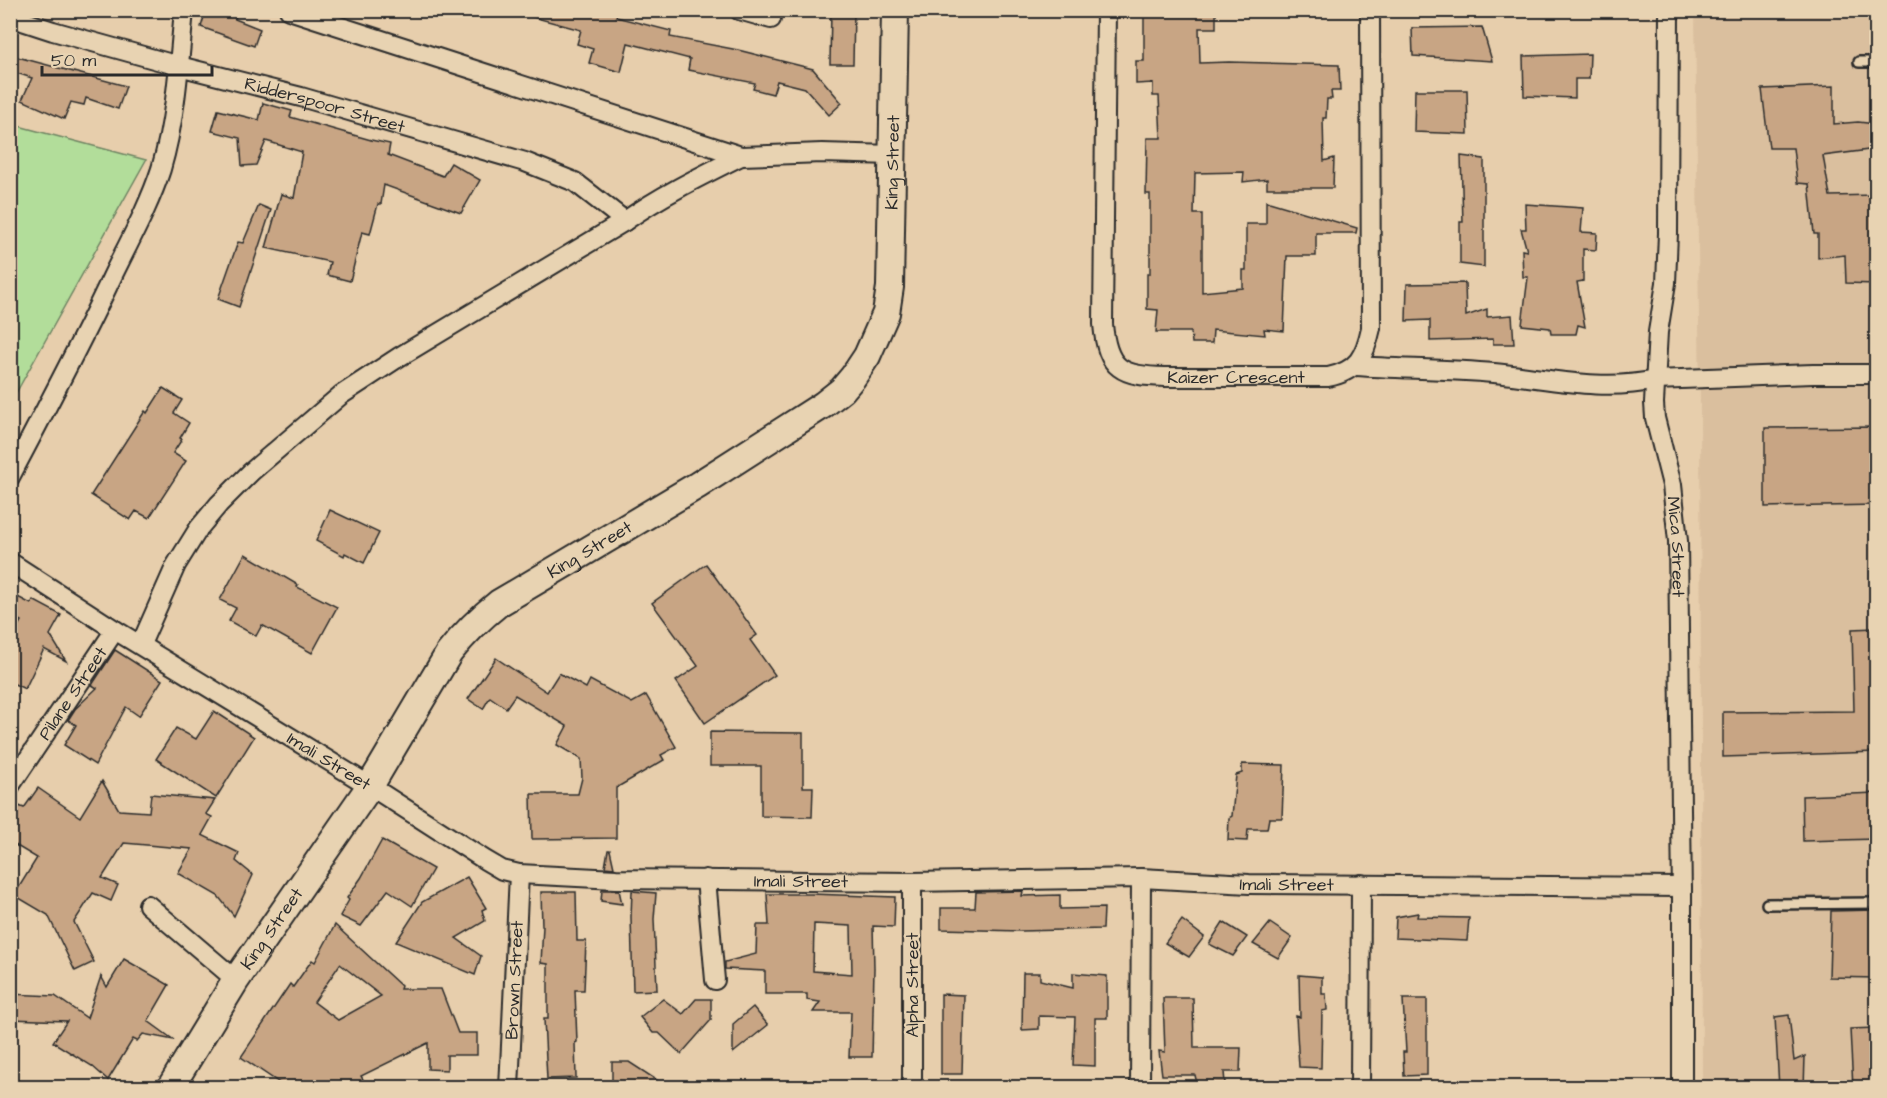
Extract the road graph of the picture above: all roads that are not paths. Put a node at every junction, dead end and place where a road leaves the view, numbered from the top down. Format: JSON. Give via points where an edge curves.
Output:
{"nodes":[{"id":1,"x":184,"y":10,"type":"edge"},
{"id":2,"x":288,"y":10,"type":"edge"},
{"id":3,"x":739,"y":10,"type":"edge"},
{"id":4,"x":895,"y":10,"type":"edge"},
{"id":5,"x":1106,"y":10,"type":"edge"},
{"id":6,"x":1370,"y":10,"type":"edge"},
{"id":7,"x":1669,"y":10,"type":"edge"},
{"id":8,"x":10,"y":16,"type":"edge"},
{"id":9,"x":771,"y":19,"type":"dead end"},
{"id":10,"x":1859,"y":62,"type":"dead end"},
{"id":11,"x":1876,"y":62,"type":"edge"},
{"id":12,"x":179,"y":66,"type":"junction"},
{"id":13,"x":893,"y":155,"type":"junction"},
{"id":14,"x":741,"y":156,"type":"junction"},
{"id":15,"x":625,"y":221,"type":"junction"},
{"id":16,"x":1356,"y":366,"type":"junction"},
{"id":17,"x":1876,"y":374,"type":"edge"},
{"id":18,"x":1655,"y":380,"type":"junction"},
{"id":19,"x":10,"y":477,"type":"edge"},
{"id":20,"x":10,"y":562,"type":"edge"},
{"id":21,"x":115,"y":630,"type":"junction"},
{"id":22,"x":141,"y":644,"type":"junction"},
{"id":23,"x":10,"y":786,"type":"edge"},
{"id":24,"x":370,"y":786,"type":"junction"},
{"id":25,"x":519,"y":874,"type":"junction"},
{"id":26,"x":1141,"y":878,"type":"junction"},
{"id":27,"x":706,"y":879,"type":"junction"},
{"id":28,"x":912,"y":882,"type":"junction"},
{"id":29,"x":1361,"y":884,"type":"junction"},
{"id":30,"x":1682,"y":893,"type":"junction"},
{"id":31,"x":1876,"y":903,"type":"edge"},
{"id":32,"x":1767,"y":904,"type":"dead end"},
{"id":33,"x":148,"y":905,"type":"dead end"},
{"id":34,"x":236,"y":980,"type":"junction"},
{"id":35,"x":715,"y":980,"type":"dead end"},
{"id":36,"x":170,"y":1088,"type":"edge"},
{"id":37,"x":509,"y":1088,"type":"edge"},
{"id":38,"x":912,"y":1088,"type":"edge"},
{"id":39,"x":1140,"y":1088,"type":"edge"},
{"id":40,"x":1360,"y":1088,"type":"edge"},
{"id":41,"x":1683,"y":1088,"type":"edge"}],
"edges":[{"from":1,"to":12,"type":"street"},
{"from":2,"to":14,"type":"street"},
{"from":3,"to":9,"type":"street"},
{"from":4,"to":13,"type":"street","name":"King Street"},
{"from":5,"to":16,"type":"street","name":"Kaizer Crescent","via":[[1103,324],[1112,360],[1127,373],[1165,377],[1328,377]]},
{"from":6,"to":16,"type":"street","via":[[1371,328],[1366,349]]},
{"from":7,"to":18,"type":"street","name":"Mica Street","via":[[1668,233]]},
{"from":8,"to":12,"type":"street","name":"Ridderspoor Street"},
{"from":10,"to":11,"type":"lane"},
{"from":12,"to":15,"type":"street","name":"Ridderspoor Street","via":[[525,162],[575,182]]},
{"from":12,"to":19,"type":"street","via":[[166,146],[150,198],[75,355]]},
{"from":13,"to":14,"type":"street"},
{"from":13,"to":24,"type":"street","name":"King Street","via":[[892,259],[886,314],[853,377],[805,418],[481,617],[449,653]]},
{"from":14,"to":15,"type":"street"},
{"from":15,"to":22,"type":"street","via":[[361,382],[251,472],[199,528],[176,565]]},
{"from":16,"to":18,"type":"street","via":[[1495,373],[1579,384],[1626,385]]},
{"from":17,"to":18,"type":"street"},
{"from":18,"to":30,"type":"street","name":"Mica Street","via":[[1655,417],[1672,485],[1678,541]]},
{"from":20,"to":21,"type":"street","name":"Imali Street"},
{"from":21,"to":22,"type":"street","name":"Imali Street"},
{"from":21,"to":23,"type":"street","name":"Pilane Street"},
{"from":22,"to":24,"type":"street","name":"Imali Street"},
{"from":24,"to":25,"type":"street","name":"Imali Street","via":[[485,860]]},
{"from":24,"to":34,"type":"street","name":"King Street"},
{"from":25,"to":27,"type":"street","name":"Imali Street"},
{"from":25,"to":37,"type":"street","name":"Brown Street"},
{"from":26,"to":28,"type":"street","name":"Imali Street"},
{"from":26,"to":29,"type":"street","name":"Imali Street","via":[[1249,884]]},
{"from":26,"to":39,"type":"street"},
{"from":27,"to":28,"type":"street","name":"Imali Street"},
{"from":27,"to":35,"type":"street"},
{"from":28,"to":38,"type":"street","name":"Alpha Street"},
{"from":29,"to":30,"type":"street","name":"Imali Street"},
{"from":29,"to":40,"type":"street"},
{"from":30,"to":41,"type":"street","name":"Mica Street"},
{"from":31,"to":32,"type":"lane"},
{"from":33,"to":34,"type":"street"},
{"from":34,"to":36,"type":"street","name":"King Street"}]}
